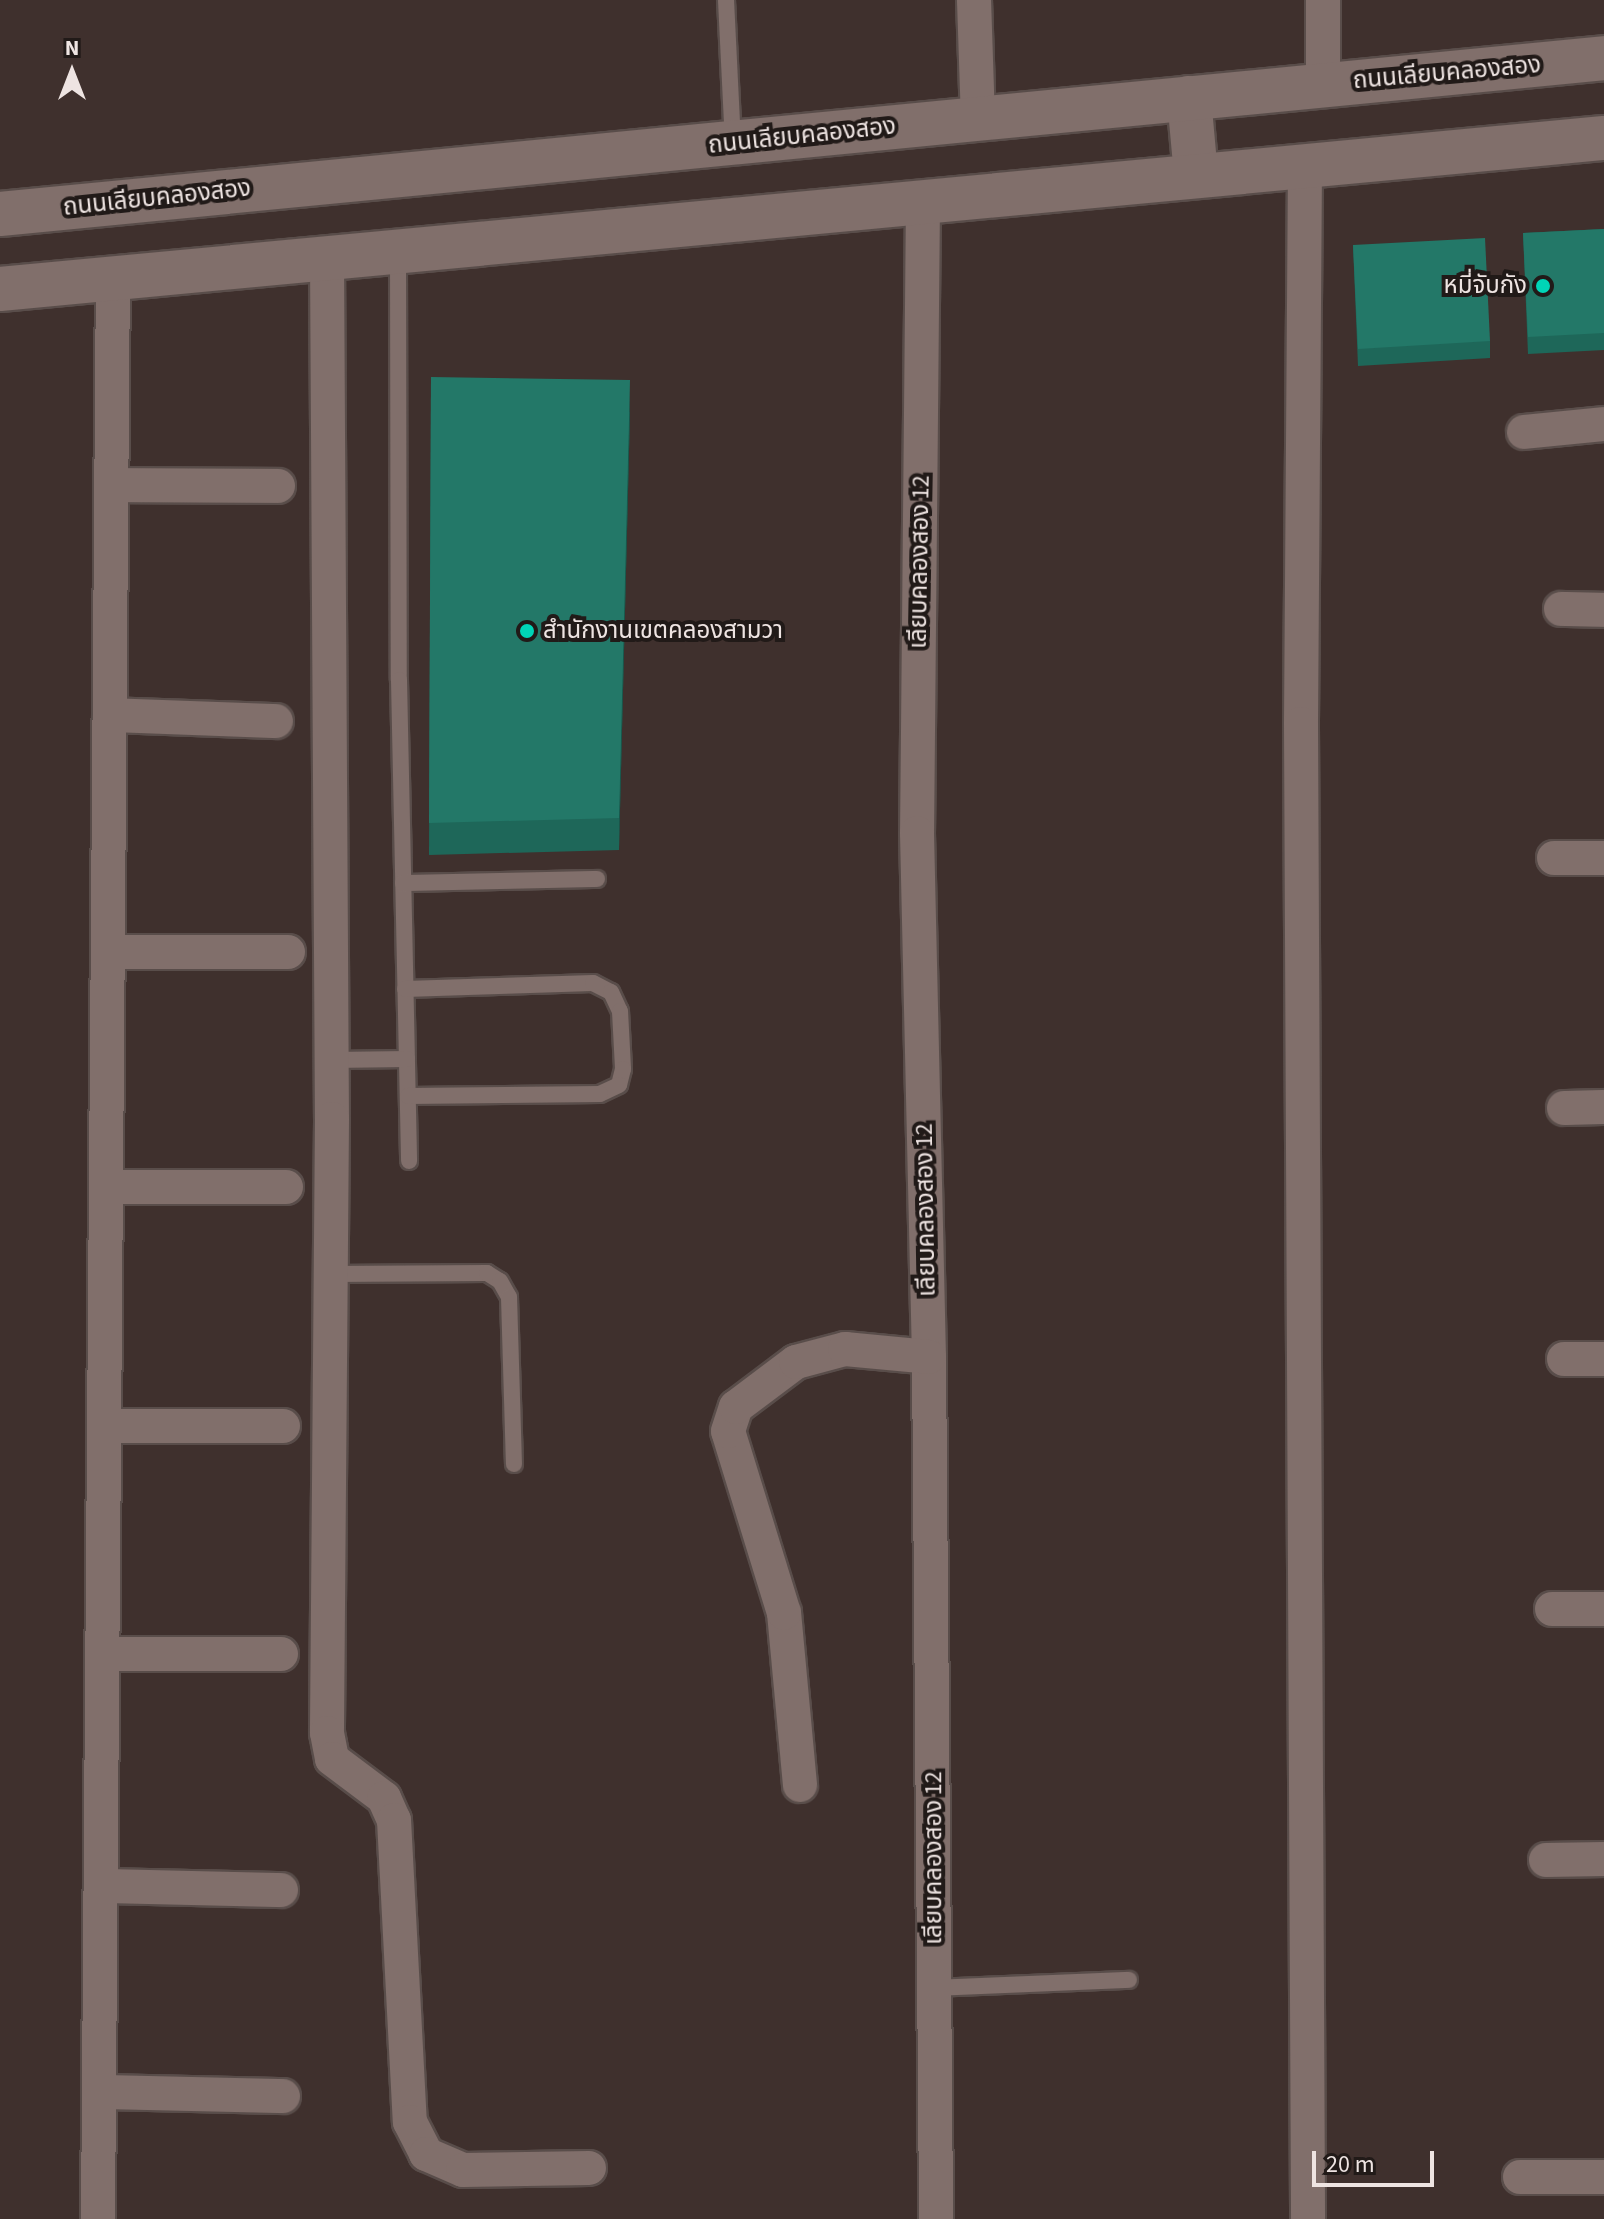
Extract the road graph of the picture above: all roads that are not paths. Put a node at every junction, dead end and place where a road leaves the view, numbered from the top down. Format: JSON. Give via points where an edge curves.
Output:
{"nodes":[{"id":1,"x":726,"y":0,"type":"edge"},
{"id":2,"x":974,"y":0,"type":"edge"},
{"id":3,"x":1323,"y":0,"type":"edge"},
{"id":4,"x":1604,"y":58,"type":"edge"},
{"id":5,"x":1323,"y":85,"type":"junction"},
{"id":6,"x":1189,"y":98,"type":"junction"},
{"id":7,"x":978,"y":119,"type":"junction"},
{"id":8,"x":1604,"y":138,"type":"edge"},
{"id":9,"x":733,"y":143,"type":"junction"},
{"id":10,"x":1305,"y":165,"type":"junction"},
{"id":11,"x":1196,"y":175,"type":"junction"},
{"id":12,"x":923,"y":201,"type":"junction"},
{"id":13,"x":0,"y":214,"type":"edge"},
{"id":14,"x":398,"y":250,"type":"junction"},
{"id":15,"x":327,"y":258,"type":"junction"},
{"id":16,"x":113,"y":278,"type":"junction"},
{"id":17,"x":0,"y":289,"type":"edge"},
{"id":18,"x":1604,"y":424,"type":"edge"},
{"id":19,"x":1524,"y":432,"type":"dead end"},
{"id":20,"x":112,"y":485,"type":"junction"},
{"id":21,"x":278,"y":486,"type":"dead end"},
{"id":22,"x":1561,"y":609,"type":"dead end"},
{"id":23,"x":1604,"y":610,"type":"edge"},
{"id":24,"x":110,"y":715,"type":"junction"},
{"id":25,"x":276,"y":721,"type":"dead end"},
{"id":26,"x":1554,"y":858,"type":"dead end"},
{"id":27,"x":1604,"y":858,"type":"edge"},
{"id":28,"x":597,"y":879,"type":"dead end"},
{"id":29,"x":403,"y":883,"type":"junction"},
{"id":30,"x":108,"y":952,"type":"junction"},
{"id":31,"x":288,"y":952,"type":"dead end"},
{"id":32,"x":405,"y":989,"type":"junction"},
{"id":33,"x":407,"y":1059,"type":"junction"},
{"id":34,"x":332,"y":1060,"type":"junction"},
{"id":35,"x":408,"y":1096,"type":"junction"},
{"id":36,"x":1604,"y":1107,"type":"edge"},
{"id":37,"x":1564,"y":1108,"type":"dead end"},
{"id":38,"x":409,"y":1161,"type":"dead end"},
{"id":39,"x":107,"y":1187,"type":"junction"},
{"id":40,"x":286,"y":1187,"type":"dead end"},
{"id":41,"x":331,"y":1274,"type":"junction"},
{"id":42,"x":929,"y":1357,"type":"junction"},
{"id":43,"x":1564,"y":1359,"type":"dead end"},
{"id":44,"x":1604,"y":1359,"type":"edge"},
{"id":45,"x":105,"y":1426,"type":"junction"},
{"id":46,"x":283,"y":1426,"type":"dead end"},
{"id":47,"x":514,"y":1464,"type":"dead end"},
{"id":48,"x":1552,"y":1609,"type":"dead end"},
{"id":49,"x":1604,"y":1609,"type":"edge"},
{"id":50,"x":103,"y":1654,"type":"junction"},
{"id":51,"x":281,"y":1654,"type":"dead end"},
{"id":52,"x":800,"y":1785,"type":"dead end"},
{"id":53,"x":1604,"y":1859,"type":"edge"},
{"id":54,"x":1546,"y":1860,"type":"dead end"},
{"id":55,"x":102,"y":1886,"type":"junction"},
{"id":56,"x":281,"y":1890,"type":"dead end"},
{"id":57,"x":1129,"y":1980,"type":"dead end"},
{"id":58,"x":935,"y":1988,"type":"junction"},
{"id":59,"x":100,"y":2092,"type":"junction"},
{"id":60,"x":283,"y":2096,"type":"dead end"},
{"id":61,"x":589,"y":2168,"type":"dead end"},
{"id":62,"x":1520,"y":2177,"type":"dead end"},
{"id":63,"x":1604,"y":2177,"type":"edge"},
{"id":64,"x":98,"y":2219,"type":"edge"},
{"id":65,"x":936,"y":2219,"type":"edge"},
{"id":66,"x":1308,"y":2219,"type":"edge"}],
"edges":[{"from":1,"to":9,"type":"lane"},
{"from":2,"to":7,"type":"street"},
{"from":3,"to":5,"type":"street"},
{"from":4,"to":5,"type":"main road","name":"ถนนเลียบคลองสอง"},
{"from":5,"to":6,"type":"main road","name":"ถนนเลียบคลองสอง"},
{"from":6,"to":7,"type":"main road","name":"ถนนเลียบคลองสอง"},
{"from":6,"to":11,"type":"main road"},
{"from":7,"to":9,"type":"main road","name":"ถนนเลียบคลองสอง"},
{"from":8,"to":10,"type":"main road"},
{"from":9,"to":13,"type":"main road","name":"ถนนเลียบคลองสอง"},
{"from":10,"to":11,"type":"main road"},
{"from":10,"to":66,"type":"street","via":[[1301,724]]},
{"from":11,"to":12,"type":"main road"},
{"from":12,"to":14,"type":"main road"},
{"from":12,"to":42,"type":"street","name":"เลียบคลองสอง 12","via":[[917,833]]},
{"from":14,"to":15,"type":"main road"},
{"from":14,"to":29,"type":"lane"},
{"from":15,"to":16,"type":"main road"},
{"from":15,"to":34,"type":"street"},
{"from":16,"to":17,"type":"main road"},
{"from":16,"to":20,"type":"street"},
{"from":18,"to":19,"type":"street"},
{"from":20,"to":21,"type":"street"},
{"from":20,"to":24,"type":"street"},
{"from":22,"to":23,"type":"street"},
{"from":24,"to":25,"type":"street"},
{"from":24,"to":30,"type":"street"},
{"from":26,"to":27,"type":"street"},
{"from":28,"to":29,"type":"lane"},
{"from":29,"to":32,"type":"lane"},
{"from":30,"to":31,"type":"street"},
{"from":30,"to":39,"type":"street"},
{"from":32,"to":33,"type":"lane"},
{"from":32,"to":35,"type":"lane","via":[[593,983],[611,992],[620,1011],[623,1069],[619,1085],[600,1094]]},
{"from":33,"to":34,"type":"lane"},
{"from":33,"to":35,"type":"lane"},
{"from":34,"to":41,"type":"street"},
{"from":35,"to":38,"type":"lane"},
{"from":36,"to":37,"type":"street"},
{"from":39,"to":40,"type":"street"},
{"from":39,"to":45,"type":"street"},
{"from":41,"to":47,"type":"lane","via":[[487,1273],[500,1281],[509,1297]]},
{"from":41,"to":61,"type":"street","via":[[327,1733],[332,1759],[384,1798],[394,1820],[410,2122],[426,2154],[463,2170]]},
{"from":42,"to":52,"type":"street","via":[[845,1349],[796,1362],[736,1407],[728,1431],[784,1613]]},
{"from":42,"to":58,"type":"street","name":"เลียบคลองสอง 12"},
{"from":43,"to":44,"type":"street"},
{"from":45,"to":46,"type":"street"},
{"from":45,"to":50,"type":"street"},
{"from":48,"to":49,"type":"street"},
{"from":50,"to":51,"type":"street"},
{"from":50,"to":55,"type":"street"},
{"from":53,"to":54,"type":"street"},
{"from":55,"to":56,"type":"street"},
{"from":55,"to":59,"type":"street"},
{"from":57,"to":58,"type":"lane"},
{"from":58,"to":65,"type":"street","name":"เลียบคลองสอง 12"},
{"from":59,"to":60,"type":"street"},
{"from":59,"to":64,"type":"street"},
{"from":62,"to":63,"type":"street"}]}
